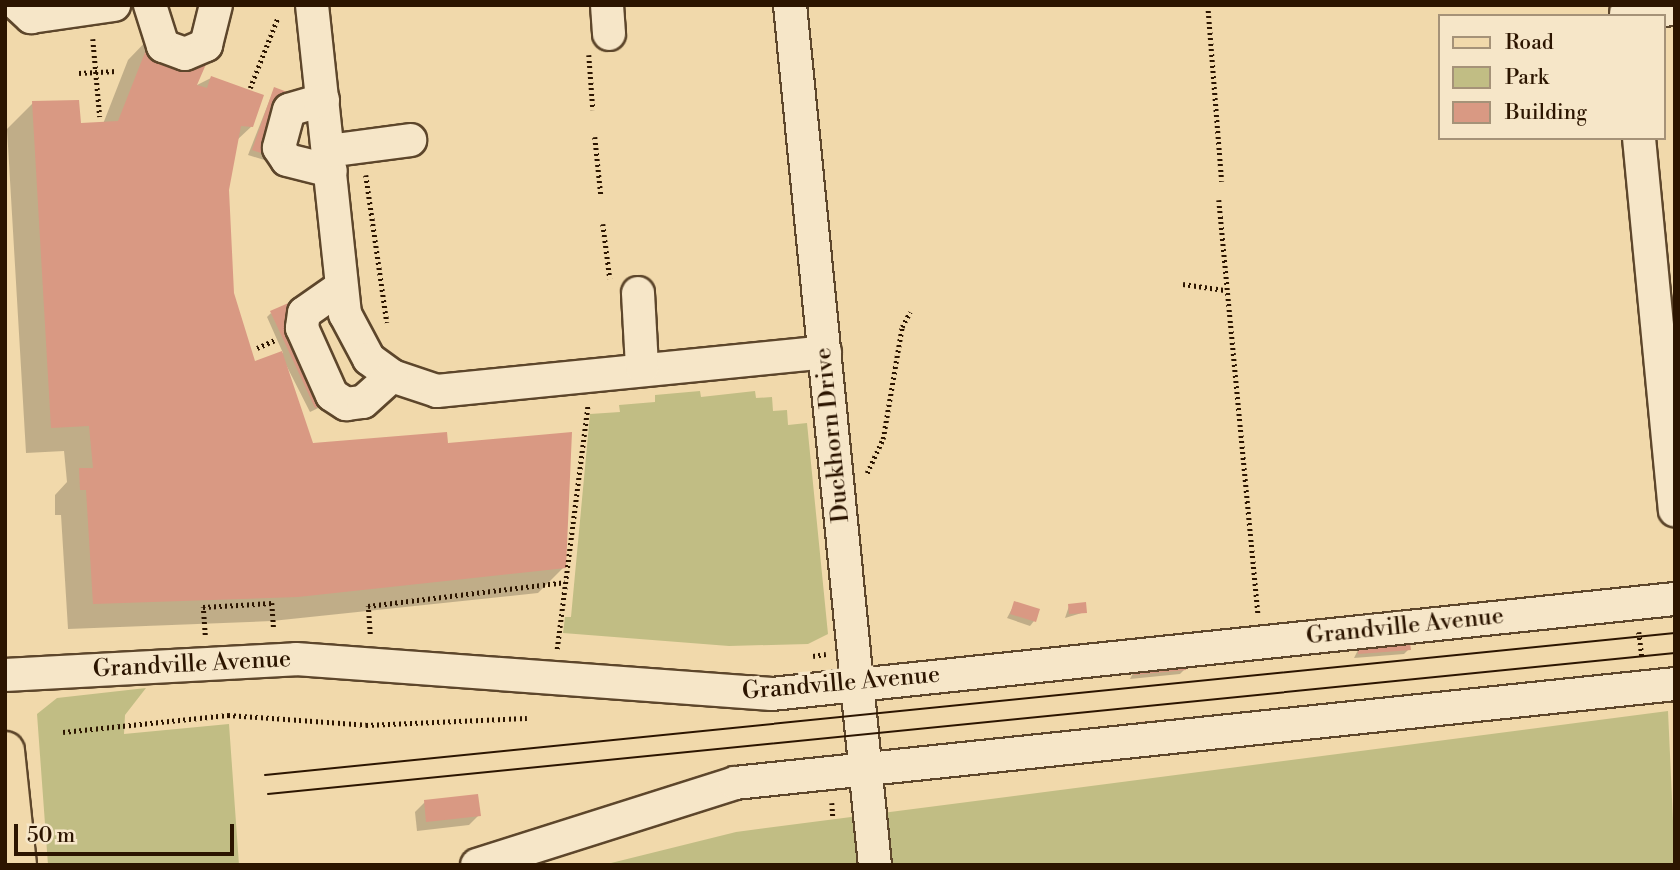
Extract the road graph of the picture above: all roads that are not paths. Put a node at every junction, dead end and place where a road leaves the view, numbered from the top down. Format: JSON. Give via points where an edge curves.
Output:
{"nodes":[{"id":1,"x":18,"y":5,"type":"edge"},
{"id":2,"x":114,"y":5,"type":"edge"},
{"id":3,"x":150,"y":5,"type":"edge"},
{"id":4,"x":216,"y":5,"type":"edge"},
{"id":5,"x":312,"y":5,"type":"edge"},
{"id":6,"x":790,"y":5,"type":"edge"},
{"id":7,"x":1675,"y":9,"type":"edge"},
{"id":8,"x":1626,"y":11,"type":"edge"},
{"id":9,"x":323,"y":100,"type":"junction"},
{"id":10,"x":1639,"y":140,"type":"edge"},
{"id":11,"x":410,"y":141,"type":"dead end"},
{"id":12,"x":329,"y":161,"type":"junction"},
{"id":13,"x":341,"y":287,"type":"junction"},
{"id":14,"x":638,"y":293,"type":"dead end"},
{"id":15,"x":825,"y":352,"type":"junction"},
{"id":16,"x":642,"y":368,"type":"junction"},
{"id":17,"x":392,"y":376,"type":"junction"},
{"id":18,"x":1675,"y":510,"type":"edge"},
{"id":19,"x":1675,"y":599,"type":"edge"},
{"id":20,"x":5,"y":675,"type":"edge"},
{"id":21,"x":1675,"y":684,"type":"edge"},
{"id":22,"x":858,"y":686,"type":"junction"},
{"id":23,"x":5,"y":751,"type":"edge"},
{"id":24,"x":864,"y":769,"type":"junction"},
{"id":25,"x":17,"y":865,"type":"edge"},
{"id":26,"x":477,"y":865,"type":"edge"},
{"id":27,"x":875,"y":865,"type":"edge"}],
"edges":[{"from":1,"to":2,"type":"street","via":[[32,17]]},
{"from":3,"to":4,"type":"street","via":[[163,46],[185,54],[206,45]]},
{"from":5,"to":9,"type":"street"},
{"from":6,"to":15,"type":"street","name":"Duckhorn Drive"},
{"from":7,"to":8,"type":"street"},
{"from":9,"to":12,"type":"street"},
{"from":9,"to":12,"type":"street","via":[[289,110],[279,149],[287,160]]},
{"from":10,"to":18,"type":"street"},
{"from":11,"to":12,"type":"street"},
{"from":12,"to":13,"type":"street"},
{"from":13,"to":17,"type":"street","via":[[355,339]]},
{"from":13,"to":17,"type":"street","via":[[304,313],[302,328],[332,395],[346,404],[363,402]]},
{"from":14,"to":16,"type":"street"},
{"from":15,"to":16,"type":"street"},
{"from":15,"to":22,"type":"street","name":"Duckhorn Drive"},
{"from":16,"to":17,"type":"street","via":[[437,391]]},
{"from":19,"to":22,"type":"street","name":"Grandville Avenue"},
{"from":20,"to":22,"type":"street","name":"Grandville Avenue","via":[[246,658],[737,693]]},
{"from":21,"to":24,"type":"street"},
{"from":22,"to":24,"type":"street","name":"Duckhorn Drive"},
{"from":23,"to":25,"type":"main road"},
{"from":24,"to":26,"type":"street","via":[[734,783]]},
{"from":24,"to":27,"type":"street","name":"Duckhorn Drive"}]}
